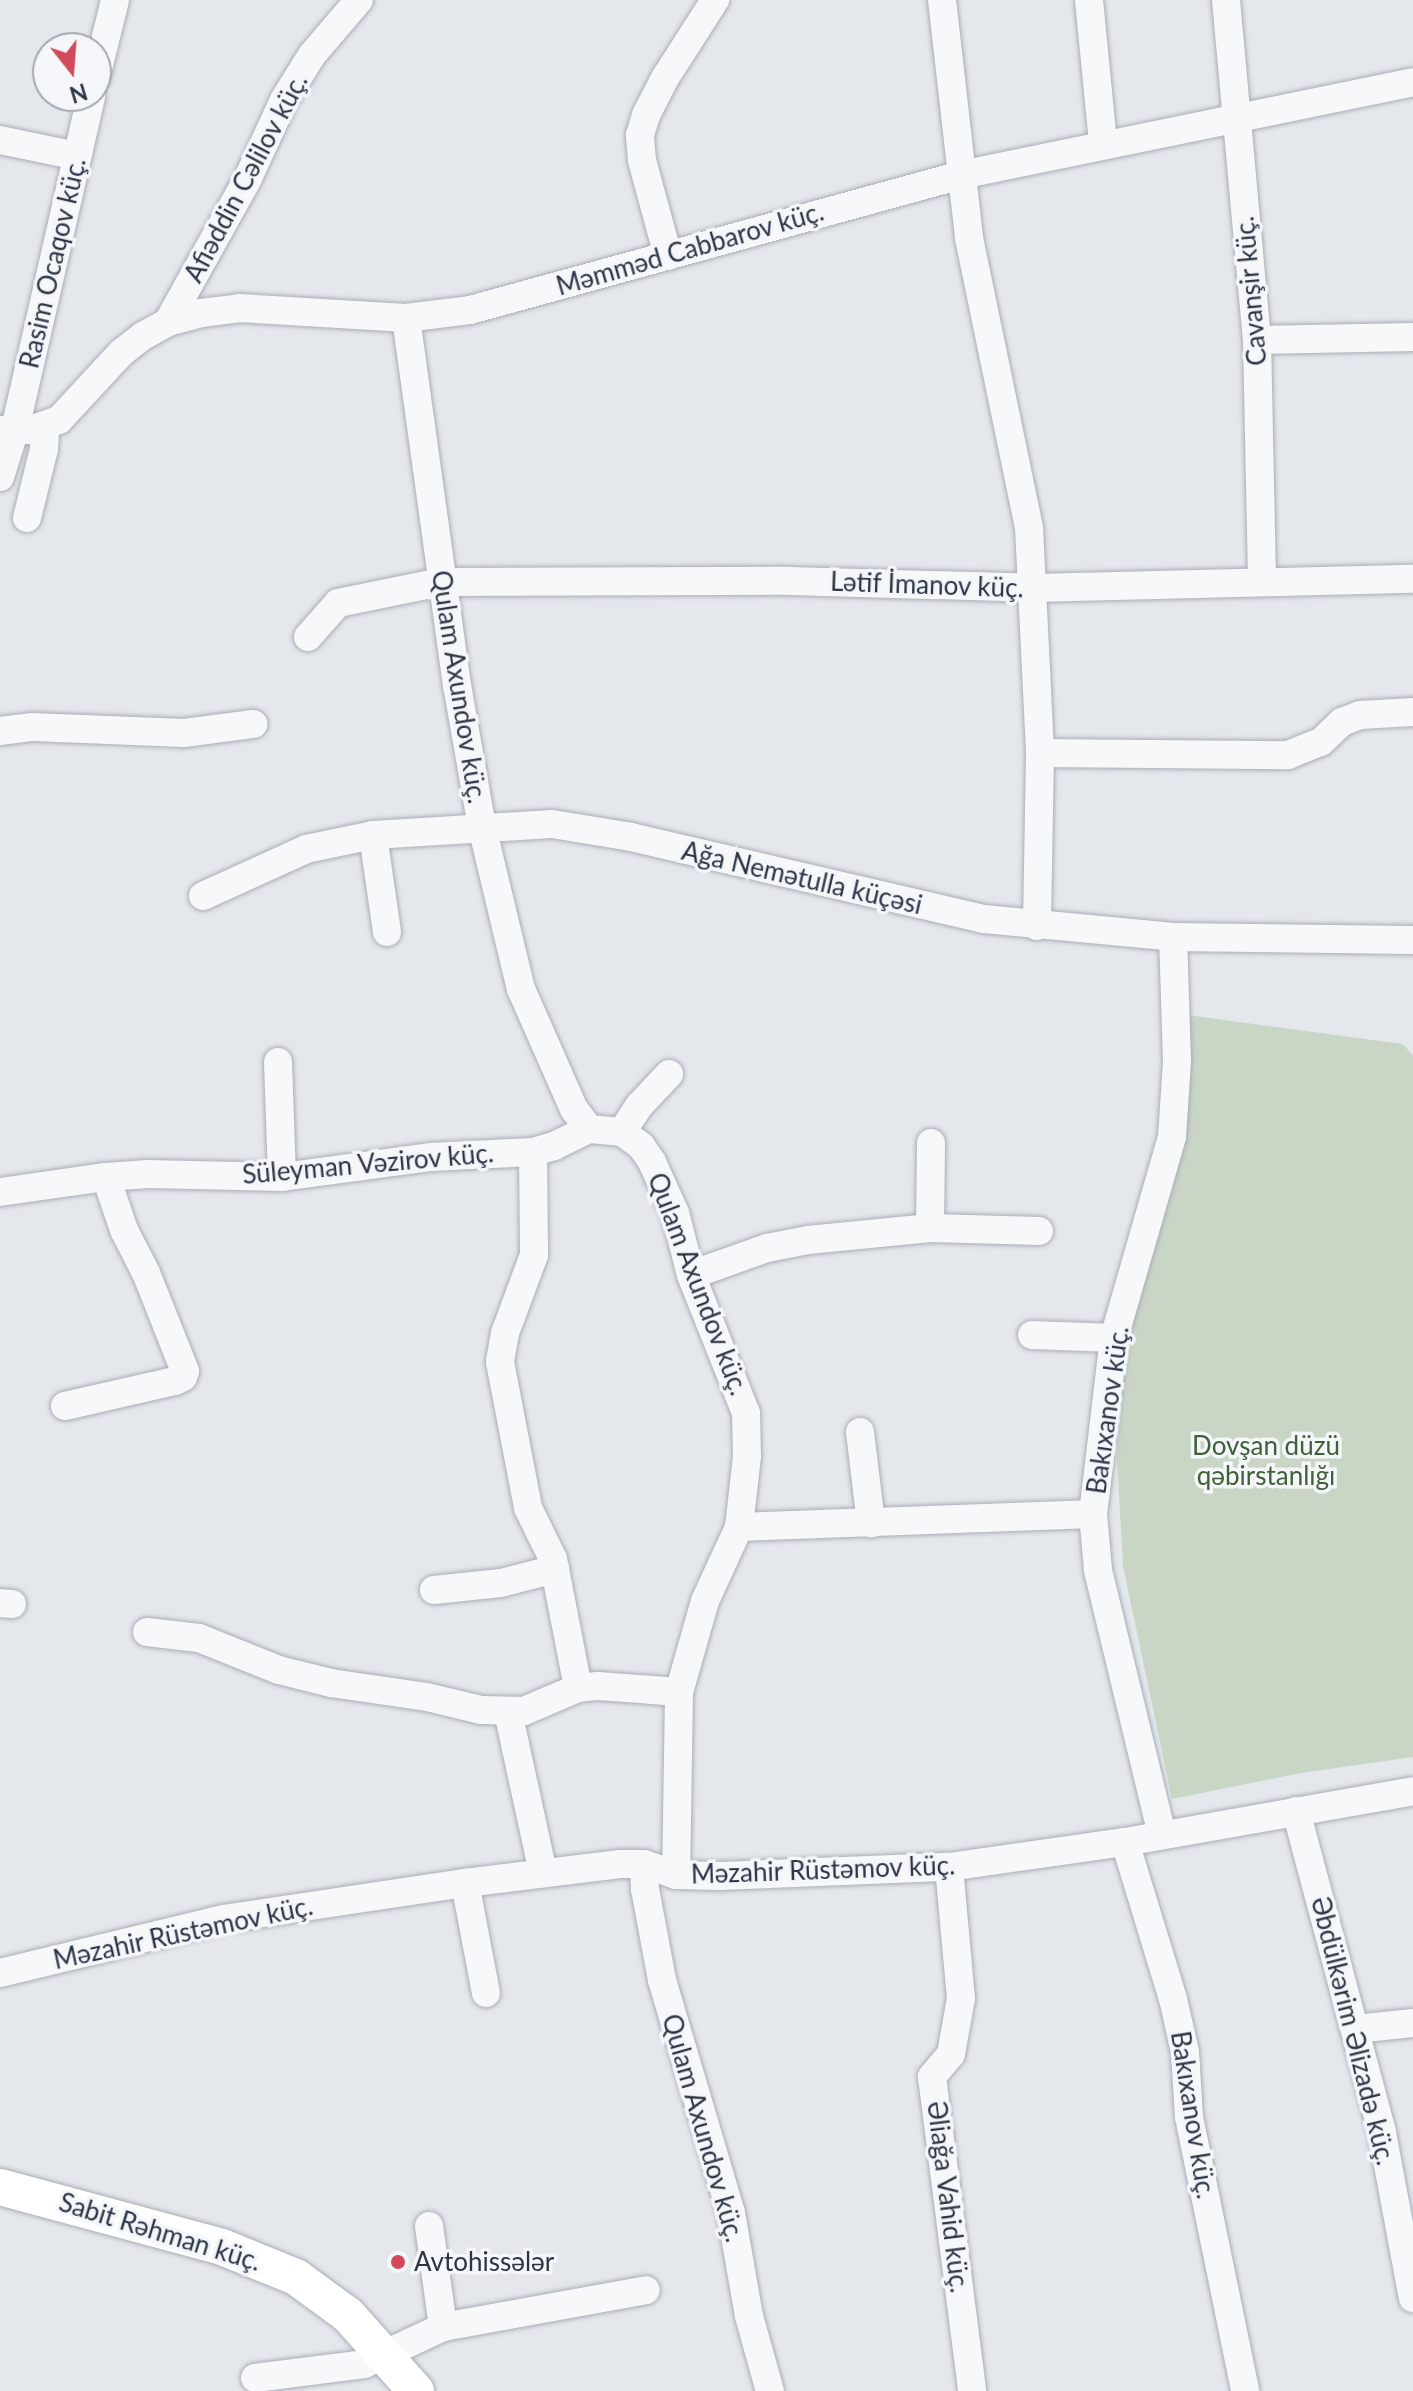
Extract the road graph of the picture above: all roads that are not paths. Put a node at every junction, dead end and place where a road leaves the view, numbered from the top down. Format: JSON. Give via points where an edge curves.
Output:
{"nodes":[{"id":1,"x":115,"y":0,"type":"edge"},
{"id":2,"x":359,"y":0,"type":"edge"},
{"id":3,"x":715,"y":0,"type":"edge"},
{"id":4,"x":942,"y":0,"type":"edge"},
{"id":5,"x":1089,"y":0,"type":"edge"},
{"id":6,"x":1226,"y":0,"type":"edge"},
{"id":7,"x":107,"y":32,"type":"edge"},
{"id":8,"x":1413,"y":82,"type":"edge"},
{"id":9,"x":87,"y":112,"type":"edge"},
{"id":10,"x":1235,"y":117,"type":"junction"},
{"id":11,"x":0,"y":140,"type":"edge"},
{"id":12,"x":1103,"y":144,"type":"junction"},
{"id":13,"x":77,"y":156,"type":"junction"},
{"id":14,"x":961,"y":175,"type":"junction"},
{"id":15,"x":668,"y":256,"type":"junction"},
{"id":16,"x":406,"y":318,"type":"junction"},
{"id":17,"x":168,"y":322,"type":"junction"},
{"id":18,"x":1413,"y":337,"type":"edge"},
{"id":19,"x":1257,"y":340,"type":"junction"},
{"id":20,"x":45,"y":427,"type":"junction"},
{"id":21,"x":7,"y":430,"type":"edge"},
{"id":22,"x":0,"y":477,"type":"edge"},
{"id":23,"x":27,"y":518,"type":"dead end"},
{"id":24,"x":1413,"y":579,"type":"edge"},
{"id":25,"x":441,"y":582,"type":"junction"},
{"id":26,"x":1262,"y":582,"type":"junction"},
{"id":27,"x":1033,"y":588,"type":"junction"},
{"id":28,"x":308,"y":637,"type":"dead end"},
{"id":29,"x":1413,"y":712,"type":"edge"},
{"id":30,"x":253,"y":724,"type":"dead end"},
{"id":31,"x":0,"y":731,"type":"edge"},
{"id":32,"x":1040,"y":753,"type":"junction"},
{"id":33,"x":482,"y":827,"type":"junction"},
{"id":34,"x":373,"y":835,"type":"junction"},
{"id":35,"x":203,"y":896,"type":"dead end"},
{"id":36,"x":1037,"y":926,"type":"junction"},
{"id":37,"x":387,"y":932,"type":"dead end"},
{"id":38,"x":1173,"y":937,"type":"junction"},
{"id":39,"x":1413,"y":940,"type":"edge"},
{"id":40,"x":278,"y":1062,"type":"dead end"},
{"id":41,"x":669,"y":1074,"type":"dead end"},
{"id":42,"x":589,"y":1129,"type":"junction"},
{"id":43,"x":622,"y":1132,"type":"junction"},
{"id":44,"x":931,"y":1143,"type":"dead end"},
{"id":45,"x":533,"y":1152,"type":"junction"},
{"id":46,"x":106,"y":1177,"type":"junction"},
{"id":47,"x":282,"y":1177,"type":"junction"},
{"id":48,"x":0,"y":1192,"type":"edge"},
{"id":49,"x":930,"y":1228,"type":"junction"},
{"id":50,"x":1039,"y":1231,"type":"dead end"},
{"id":51,"x":691,"y":1275,"type":"junction"},
{"id":52,"x":1032,"y":1335,"type":"dead end"},
{"id":53,"x":1114,"y":1338,"type":"junction"},
{"id":54,"x":65,"y":1406,"type":"dead end"},
{"id":55,"x":860,"y":1432,"type":"dead end"},
{"id":56,"x":1093,"y":1514,"type":"junction"},
{"id":57,"x":871,"y":1523,"type":"junction"},
{"id":58,"x":739,"y":1527,"type":"junction"},
{"id":59,"x":555,"y":1569,"type":"junction"},
{"id":60,"x":434,"y":1590,"type":"dead end"},
{"id":61,"x":147,"y":1632,"type":"dead end"},
{"id":62,"x":578,"y":1688,"type":"junction"},
{"id":63,"x":679,"y":1692,"type":"junction"},
{"id":64,"x":508,"y":1712,"type":"junction"},
{"id":65,"x":1413,"y":1791,"type":"edge"},
{"id":66,"x":1296,"y":1811,"type":"junction"},
{"id":67,"x":1162,"y":1835,"type":"junction"},
{"id":68,"x":1125,"y":1842,"type":"junction"},
{"id":69,"x":644,"y":1864,"type":"junction"},
{"id":70,"x":949,"y":1867,"type":"junction"},
{"id":71,"x":543,"y":1873,"type":"junction"},
{"id":72,"x":676,"y":1875,"type":"junction"},
{"id":73,"x":465,"y":1883,"type":"junction"},
{"id":74,"x":0,"y":1973,"type":"edge"},
{"id":75,"x":486,"y":1993,"type":"dead end"},
{"id":76,"x":1413,"y":2023,"type":"edge"},
{"id":77,"x":1355,"y":2029,"type":"junction"},
{"id":78,"x":0,"y":2187,"type":"edge"},
{"id":79,"x":1404,"y":2196,"type":"edge"},
{"id":80,"x":429,"y":2226,"type":"dead end"},
{"id":81,"x":646,"y":2290,"type":"dead end"},
{"id":82,"x":1413,"y":2298,"type":"edge"},
{"id":83,"x":443,"y":2327,"type":"junction"},
{"id":84,"x":383,"y":2352,"type":"junction"},
{"id":85,"x":255,"y":2378,"type":"dead end"},
{"id":86,"x":416,"y":2391,"type":"edge"},
{"id":87,"x":770,"y":2391,"type":"edge"},
{"id":88,"x":972,"y":2391,"type":"edge"},
{"id":89,"x":1245,"y":2391,"type":"edge"}],
"edges":[{"from":1,"to":7,"type":"street"},
{"from":2,"to":17,"type":"street","name":"Afiəddin Cəlilov küç.","via":[[312,55],[284,100],[248,178]]},
{"from":3,"to":15,"type":"street","via":[[665,78],[640,135]]},
{"from":4,"to":14,"type":"street"},
{"from":5,"to":12,"type":"street"},
{"from":6,"to":10,"type":"street","name":"Cavanşir küç."},
{"from":8,"to":10,"type":"street","name":"Məmməd Cabbarov küç."},
{"from":9,"to":13,"type":"street","name":"Rasim Ocaqov küç."},
{"from":10,"to":12,"type":"street","name":"Məmməd Cabbarov küç."},
{"from":10,"to":19,"type":"street","name":"Cavanşir küç."},
{"from":11,"to":13,"type":"street"},
{"from":12,"to":14,"type":"street","name":"Məmməd Cabbarov küç."},
{"from":13,"to":21,"type":"street","name":"Rasim Ocaqov küç."},
{"from":14,"to":15,"type":"street","name":"Məmməd Cabbarov küç."},
{"from":14,"to":27,"type":"street","via":[[969,238],[1029,527]]},
{"from":15,"to":16,"type":"street","name":"Məmməd Cabbarov küç.","via":[[470,310]]},
{"from":16,"to":17,"type":"street","name":"Məmməd Cabbarov küç.","via":[[239,308]]},
{"from":16,"to":25,"type":"street","name":"Qulam Axundov küç."},
{"from":17,"to":20,"type":"street","name":"Məmməd Cabbarov küç.","via":[[121,353],[82,399]]},
{"from":18,"to":19,"type":"street"},
{"from":19,"to":26,"type":"street","name":"Cavanşir küç."},
{"from":20,"to":21,"type":"street"},
{"from":20,"to":23,"type":"street"},
{"from":21,"to":22,"type":"street","name":"Rasim Ocaqov küç."},
{"from":24,"to":26,"type":"street","name":"Lətif İmanov küç."},
{"from":25,"to":27,"type":"street","name":"Lətif İmanov küç.","via":[[789,581]]},
{"from":25,"to":28,"type":"street","name":"Lətif İmanov küç.","via":[[338,603]]},
{"from":25,"to":33,"type":"street","name":"Qulam Axundov küç."},
{"from":26,"to":27,"type":"street","name":"Lətif İmanov küç."},
{"from":27,"to":32,"type":"street"},
{"from":29,"to":32,"type":"street","via":[[1360,715],[1342,722],[1321,742],[1288,755]]},
{"from":30,"to":31,"type":"street","via":[[184,733],[33,727]]},
{"from":32,"to":36,"type":"street"},
{"from":33,"to":34,"type":"street","name":"Ağa Nemətulla küçəsi"},
{"from":33,"to":36,"type":"street","name":"Ağa Nemətulla küçəsi","via":[[582,827],[865,894]]},
{"from":33,"to":42,"type":"street","name":"Qulam Axundov küç.","via":[[521,989],[574,1109]]},
{"from":34,"to":35,"type":"street","name":"Ağa Nemətulla küçəsi","via":[[306,849]]},
{"from":34,"to":37,"type":"street"},
{"from":36,"to":38,"type":"street","name":"Ağa Nemətulla küçəsi"},
{"from":38,"to":39,"type":"street","name":"Ağa Nemətulla küçəsi"},
{"from":38,"to":53,"type":"street","name":"Bakıxanov küç.","via":[[1177,1062],[1172,1137]]},
{"from":40,"to":47,"type":"street"},
{"from":41,"to":43,"type":"street"},
{"from":42,"to":43,"type":"street"},
{"from":42,"to":45,"type":"street","name":"Süleyman Vəzirov küç."},
{"from":43,"to":51,"type":"street","name":"Qulam Axundov küç.","via":[[652,1162],[675,1213]]},
{"from":44,"to":49,"type":"street"},
{"from":45,"to":47,"type":"street","name":"Süleyman Vəzirov küç.","via":[[430,1157]]},
{"from":45,"to":59,"type":"street","via":[[534,1255],[505,1333],[500,1362],[528,1508]]},
{"from":46,"to":47,"type":"street","name":"Süleyman Vəzirov küç."},
{"from":46,"to":48,"type":"street","name":"Süleyman Vəzirov küç."},
{"from":46,"to":54,"type":"street","via":[[185,1371],[175,1381]]},
{"from":49,"to":50,"type":"street"},
{"from":49,"to":51,"type":"street","via":[[767,1248]]},
{"from":51,"to":58,"type":"street","name":"Qulam Axundov küç.","via":[[746,1413]]},
{"from":52,"to":53,"type":"street"},
{"from":53,"to":56,"type":"street","name":"Bakıxanov küç."},
{"from":55,"to":57,"type":"street"},
{"from":56,"to":57,"type":"street"},
{"from":56,"to":67,"type":"street","name":"Bakıxanov küç.","via":[[1098,1570]]},
{"from":57,"to":58,"type":"street"},
{"from":58,"to":63,"type":"street","name":"Qulam Axundov küç.","via":[[705,1601]]},
{"from":59,"to":60,"type":"street","via":[[501,1583]]},
{"from":59,"to":62,"type":"street"},
{"from":61,"to":64,"type":"street","via":[[199,1638],[279,1670],[331,1683]]},
{"from":62,"to":63,"type":"street"},
{"from":62,"to":64,"type":"street","via":[[524,1711]]},
{"from":63,"to":72,"type":"street","name":"Qulam Axundov küç."},
{"from":64,"to":71,"type":"street"},
{"from":65,"to":66,"type":"street","name":"Məzahir Rüstəmov küç."},
{"from":66,"to":67,"type":"street","name":"Məzahir Rüstəmov küç."},
{"from":66,"to":77,"type":"street","name":"Əbdülkərim Əlizadə küç."},
{"from":67,"to":68,"type":"street","name":"Məzahir Rüstəmov küç."},
{"from":68,"to":70,"type":"street","name":"Məzahir Rüstəmov küç."},
{"from":68,"to":89,"type":"street","name":"Bakıxanov küç.","via":[[1185,2052],[1189,2117]]},
{"from":69,"to":71,"type":"street","name":"Məzahir Rüstəmov küç."},
{"from":69,"to":72,"type":"street","name":"Məzahir Rüstəmov küç."},
{"from":69,"to":87,"type":"street","name":"Qulam Axundov küç.","via":[[662,1980],[731,2213],[749,2316]]},
{"from":70,"to":72,"type":"street","name":"Məzahir Rüstəmov küç."},
{"from":70,"to":88,"type":"street","name":"Əliağa Vahid küç.","via":[[961,1998],[951,2054],[932,2077]]},
{"from":71,"to":73,"type":"street","name":"Məzahir Rüstəmov küç."},
{"from":73,"to":74,"type":"street","name":"Məzahir Rüstəmov küç.","via":[[223,1919]]},
{"from":73,"to":75,"type":"street"},
{"from":76,"to":77,"type":"street"},
{"from":77,"to":79,"type":"street","name":"Əbdülkərim Əlizadə küç."},
{"from":78,"to":84,"type":"main road","name":"Sabit Rəhman küç.","via":[[266,2263],[320,2292]]},
{"from":79,"to":82,"type":"street","name":"Əbdülkərim Əlizadə küç."},
{"from":80,"to":83,"type":"street"},
{"from":81,"to":83,"type":"street"},
{"from":83,"to":84,"type":"street"},
{"from":84,"to":85,"type":"street","via":[[364,2364],[335,2370]]},
{"from":84,"to":86,"type":"main road","name":"Sabit Rəhman küç."}]}
